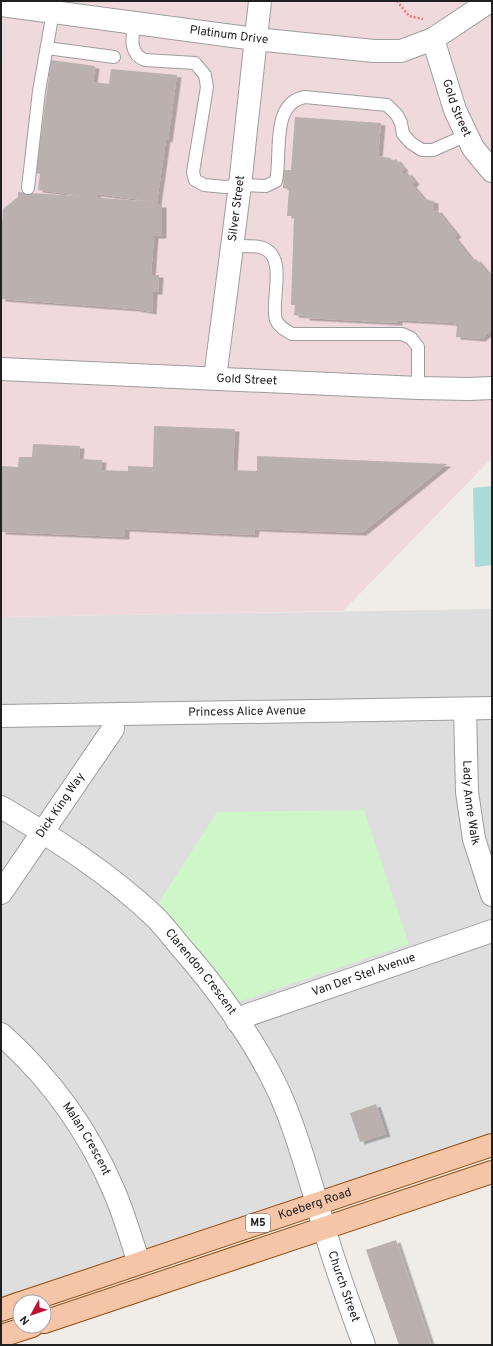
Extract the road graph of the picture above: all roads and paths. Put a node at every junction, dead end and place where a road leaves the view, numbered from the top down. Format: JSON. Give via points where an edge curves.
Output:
{"nodes":[{"id":1,"x":260,"y":1,"type":"edge"},
{"id":2,"x":397,"y":1,"type":"edge"},
{"id":3,"x":476,"y":1,"type":"edge"},
{"id":4,"x":490,"y":1,"type":"edge"},
{"id":5,"x":1,"y":5,"type":"edge"},
{"id":6,"x":53,"y":12,"type":"junction"},
{"id":7,"x":134,"y":23,"type":"junction"},
{"id":8,"x":453,"y":25,"type":"junction"},
{"id":9,"x":430,"y":30,"type":"junction"},
{"id":10,"x":255,"y":39,"type":"junction"},
{"id":11,"x":47,"y":48,"type":"junction"},
{"id":12,"x":114,"y":57,"type":"dead end"},
{"id":13,"x":467,"y":135,"type":"junction"},
{"id":14,"x":492,"y":171,"type":"edge"},
{"id":15,"x":240,"y":185,"type":"junction"},
{"id":16,"x":28,"y":188,"type":"dead end"},
{"id":17,"x":232,"y":246,"type":"junction"},
{"id":18,"x":1,"y":369,"type":"edge"},
{"id":19,"x":215,"y":378,"type":"junction"},
{"id":20,"x":418,"y":388,"type":"junction"},
{"id":21,"x":492,"y":388,"type":"edge"},
{"id":22,"x":465,"y":708,"type":"junction"},
{"id":23,"x":492,"y":708,"type":"edge"},
{"id":24,"x":112,"y":715,"type":"junction"},
{"id":25,"x":1,"y":716,"type":"edge"},
{"id":26,"x":1,"y":807,"type":"edge"},
{"id":27,"x":43,"y":832,"type":"junction"},
{"id":28,"x":1,"y":893,"type":"edge"},
{"id":29,"x":492,"y":895,"type":"edge"},
{"id":30,"x":492,"y":931,"type":"edge"},
{"id":31,"x":237,"y":1021,"type":"junction"},
{"id":32,"x":1,"y":1034,"type":"edge"},
{"id":33,"x":492,"y":1144,"type":"edge"},
{"id":34,"x":492,"y":1172,"type":"edge"},
{"id":35,"x":317,"y":1203,"type":"junction"},
{"id":36,"x":324,"y":1228,"type":"junction"},
{"id":37,"x":139,"y":1263,"type":"junction"},
{"id":38,"x":48,"y":1294,"type":"edge"},
{"id":39,"x":12,"y":1306,"type":"edge"},
{"id":40,"x":1,"y":1310,"type":"edge"},
{"id":41,"x":52,"y":1319,"type":"edge"},
{"id":42,"x":12,"y":1332,"type":"edge"},
{"id":43,"x":1,"y":1336,"type":"edge"},
{"id":44,"x":364,"y":1345,"type":"edge"}],
"edges":[{"from":1,"to":10,"type":"street"},
{"from":2,"to":9,"type":"path","via":[[409,16]]},
{"from":3,"to":8,"type":"street","name":"Platinum Drive"},
{"from":4,"to":8,"type":"street","name":"Platinum Drive"},
{"from":5,"to":6,"type":"street","name":"Platinum Drive"},
{"from":6,"to":7,"type":"street","name":"Platinum Drive"},
{"from":6,"to":11,"type":"lane"},
{"from":7,"to":10,"type":"street","name":"Platinum Drive"},
{"from":7,"to":15,"type":"lane","via":[[133,51],[137,57],[195,63],[205,75],[207,87],[193,172],[195,180],[204,185]]},
{"from":8,"to":9,"type":"street","name":"Platinum Drive"},
{"from":9,"to":10,"type":"street","name":"Platinum Drive","via":[[401,51],[374,51]]},
{"from":9,"to":13,"type":"street","name":"Gold Street","via":[[455,110]]},
{"from":10,"to":15,"type":"street","name":"Silver Street"},
{"from":11,"to":12,"type":"lane"},
{"from":11,"to":16,"type":"lane","via":[[39,91]]},
{"from":13,"to":14,"type":"street","name":"Gold Street","via":[[473,148]]},
{"from":13,"to":15,"type":"lane","via":[[433,150],[422,150],[403,134],[397,114],[387,105],[297,98],[282,114],[276,181],[266,186]]},
{"from":15,"to":17,"type":"street","name":"Silver Street"},
{"from":17,"to":19,"type":"street","name":"Silver Street"},
{"from":17,"to":20,"type":"lane","via":[[263,248],[271,253],[276,264],[276,319],[281,328],[292,334],[402,334],[411,338],[418,347]]},
{"from":18,"to":19,"type":"street","name":"Gold Street"},
{"from":19,"to":20,"type":"street","name":"Gold Street"},
{"from":20,"to":21,"type":"street","name":"Gold Street"},
{"from":22,"to":23,"type":"street","name":"Princess Alice Avenue"},
{"from":22,"to":24,"type":"street","name":"Princess Alice Avenue"},
{"from":22,"to":29,"type":"street","name":"Lady Anne Walk","via":[[467,792],[474,839]]},
{"from":24,"to":25,"type":"street","name":"Princess Alice Avenue"},
{"from":24,"to":27,"type":"street","name":"Dick King Way","via":[[113,729]]},
{"from":26,"to":27,"type":"street","name":"Clarendon Crescent"},
{"from":27,"to":28,"type":"street","name":"Dick King Way"},
{"from":27,"to":31,"type":"street","name":"Clarendon Crescent","via":[[80,857],[155,917],[199,967]]},
{"from":30,"to":31,"type":"street","name":"Van Der Stel Avenue","via":[[284,1002]]},
{"from":31,"to":35,"type":"street","name":"Clarendon Crescent","via":[[261,1059],[287,1109],[311,1177]]},
{"from":32,"to":37,"type":"street","name":"Malan Crescent","via":[[40,1071],[60,1096],[91,1144],[115,1193]]},
{"from":33,"to":35,"type":"main road","name":"Koeberg Road","number":"M5"},
{"from":34,"to":36,"type":"main road","number":"M5"},
{"from":35,"to":36,"type":"street","name":"Clarendon Crescent"},
{"from":35,"to":37,"type":"main road","name":"Koeberg Road","number":"M5"},
{"from":36,"to":41,"type":"main road","number":"M5"},
{"from":36,"to":44,"type":"street","name":"Church Street"},
{"from":37,"to":38,"type":"main road","name":"Koeberg Road","number":"M5"},
{"from":39,"to":40,"type":"main road"},
{"from":42,"to":43,"type":"main road"}]}
